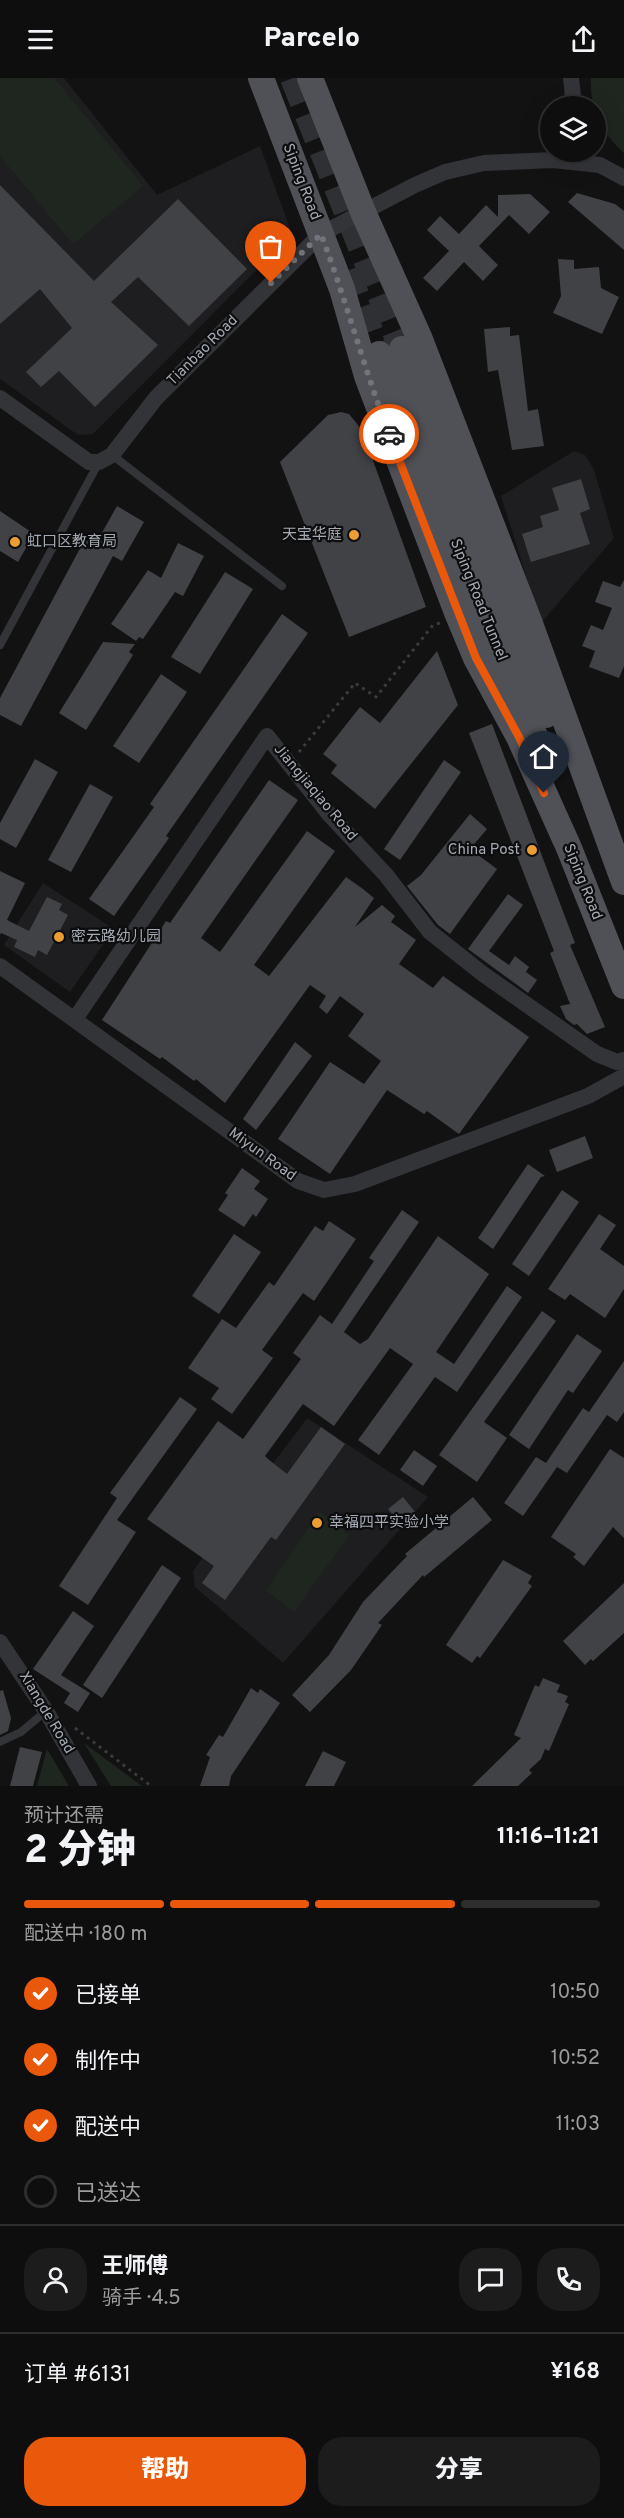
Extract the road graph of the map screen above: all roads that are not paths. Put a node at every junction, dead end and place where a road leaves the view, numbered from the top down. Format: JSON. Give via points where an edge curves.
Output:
{"nodes":[{"id":1,"x":261,"y":78,"type":"edge"},
{"id":2,"x":310,"y":78,"type":"edge"},
{"id":3,"x":571,"y":78,"type":"edge"},
{"id":4,"x":573,"y":96,"type":"edge"},
{"id":5,"x":540,"y":161,"type":"edge"},
{"id":6,"x":602,"y":162,"type":"edge"},
{"id":7,"x":624,"y":178,"type":"edge"},
{"id":8,"x":363,"y":212,"type":"junction"},
{"id":9,"x":321,"y":234,"type":"junction"},
{"id":10,"x":0,"y":398,"type":"edge"},
{"id":11,"x":106,"y":459,"type":"junction"},
{"id":12,"x":282,"y":586,"type":"dead end"},
{"id":13,"x":0,"y":645,"type":"edge"},
{"id":14,"x":603,"y":824,"type":"junction"},
{"id":15,"x":569,"y":848,"type":"junction"},
{"id":16,"x":624,"y":882,"type":"edge"},
{"id":17,"x":0,"y":966,"type":"edge"},
{"id":18,"x":624,"y":986,"type":"edge"},
{"id":19,"x":75,"y":1019,"type":"junction"},
{"id":20,"x":624,"y":1060,"type":"edge"},
{"id":21,"x":624,"y":1076,"type":"edge"},
{"id":22,"x":0,"y":1642,"type":"edge"},
{"id":23,"x":45,"y":1711,"type":"junction"},
{"id":24,"x":0,"y":1742,"type":"edge"},
{"id":25,"x":89,"y":1786,"type":"edge"}],
"edges":[{"from":1,"to":9,"type":"main road","name":"Siping Road"},
{"from":2,"to":8,"type":"main road"},
{"from":3,"to":4,"type":"street"},
{"from":5,"to":8,"type":"street","name":"Tianbao Road","via":[[484,163],[445,172]]},
{"from":6,"to":7,"type":"street","name":"Tianbao Road"},
{"from":8,"to":9,"type":"street","name":"Tianbao Road"},
{"from":8,"to":14,"type":"main road","via":[[419,337]]},
{"from":9,"to":11,"type":"street","name":"Tianbao Road","via":[[156,398]]},
{"from":9,"to":15,"type":"main road","name":"Siping Road","via":[[342,289],[367,376],[458,615]]},
{"from":10,"to":11,"type":"street","via":[[89,462]]},
{"from":11,"to":12,"type":"lane"},
{"from":11,"to":13,"type":"lane"},
{"from":14,"to":15,"type":"main road","name":"Siping Road Tunnel","via":[[575,787],[478,551],[390,352],[511,682],[536,734]]},
{"from":14,"to":16,"type":"main road"},
{"from":15,"to":18,"type":"main road","name":"Siping Road"},
{"from":17,"to":19,"type":"street","name":"Miyun Road"},
{"from":19,"to":20,"type":"street","name":"Jiangjiaqiao Road","via":[[267,736],[430,932],[597,1054],[617,1062]]},
{"from":19,"to":21,"type":"street","name":"Miyun Road","via":[[298,1182],[324,1190],[355,1184],[442,1152],[588,1096]]},
{"from":22,"to":23,"type":"street","name":"Xiangde Road"},
{"from":23,"to":24,"type":"lane","via":[[21,1732]]},
{"from":23,"to":25,"type":"street","name":"Xiangde Road"}]}
